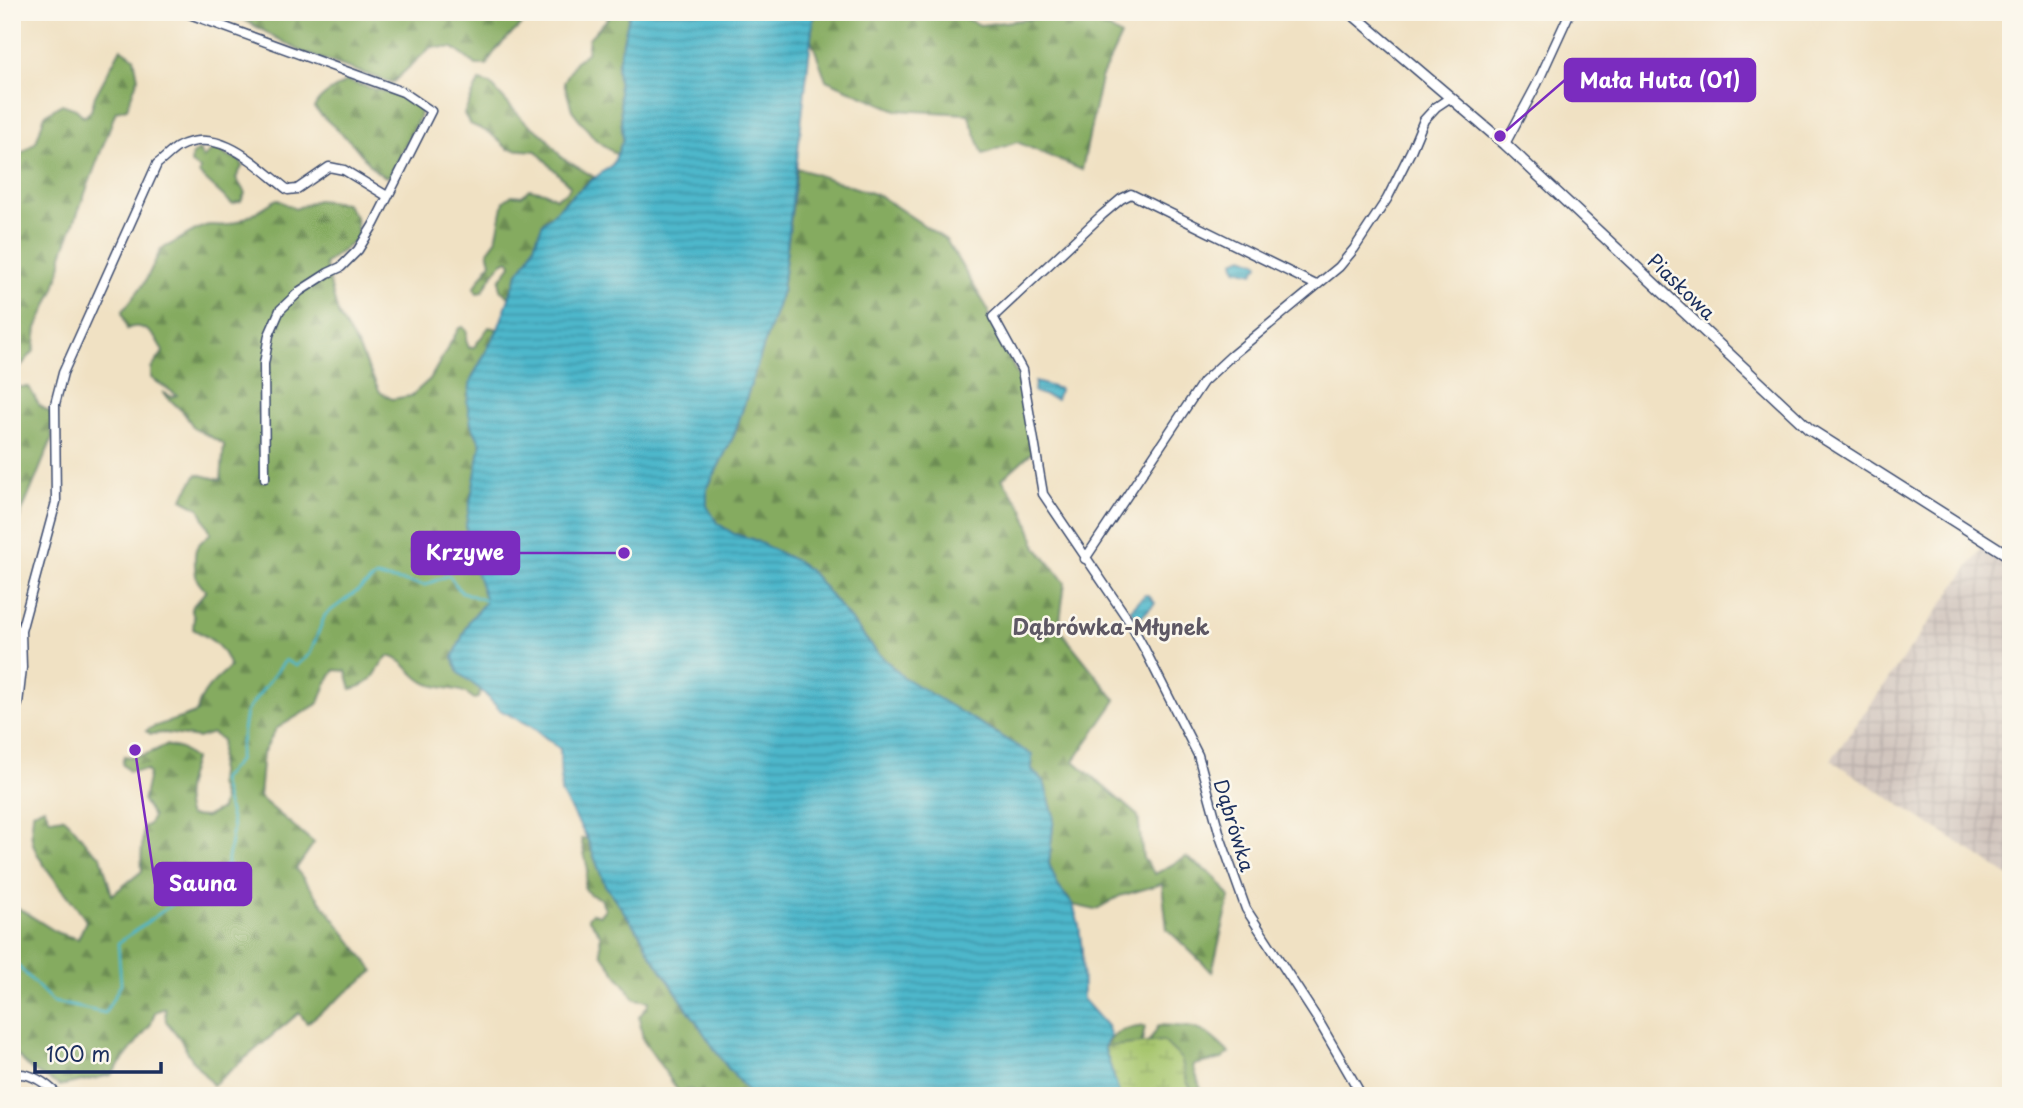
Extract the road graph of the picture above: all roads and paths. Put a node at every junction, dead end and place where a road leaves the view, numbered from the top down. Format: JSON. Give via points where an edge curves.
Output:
{"nodes":[{"id":1,"x":184,"y":12,"type":"edge"},
{"id":2,"x":1350,"y":12,"type":"edge"},
{"id":3,"x":1570,"y":12,"type":"edge"},
{"id":4,"x":1451,"y":97,"type":"junction"},
{"id":5,"x":1505,"y":144,"type":"junction"},
{"id":6,"x":387,"y":195,"type":"junction"},
{"id":7,"x":1316,"y":285,"type":"junction"},
{"id":8,"x":265,"y":478,"type":"dead end"},
{"id":9,"x":2011,"y":557,"type":"edge"},
{"id":10,"x":1086,"y":559,"type":"junction"},
{"id":11,"x":12,"y":704,"type":"edge"},
{"id":12,"x":12,"y":1075,"type":"edge"},
{"id":13,"x":59,"y":1096,"type":"edge"},
{"id":14,"x":1362,"y":1096,"type":"edge"}],
"edges":[{"from":1,"to":6,"type":"street","via":[[403,92],[431,111]]},
{"from":2,"to":4,"type":"street","name":"Piaskowa"},
{"from":3,"to":5,"type":"street"},
{"from":4,"to":5,"type":"street","name":"Piaskowa"},
{"from":4,"to":7,"type":"street","via":[[1424,120],[1387,199],[1354,249]]},
{"from":5,"to":9,"type":"street","name":"Piaskowa","via":[[1809,429]]},
{"from":6,"to":8,"type":"street","via":[[358,250],[280,310],[269,335],[264,363]]},
{"from":6,"to":11,"type":"street","via":[[344,170],[329,167],[298,189],[288,190],[224,142],[204,140],[179,147],[157,164],[63,373],[55,404],[57,502],[21,631],[18,704]]},
{"from":7,"to":10,"type":"street","via":[[1203,382]]},
{"from":7,"to":10,"type":"street","name":"Dąbrówka","via":[[1131,194],[1102,215],[993,317],[1022,370],[1044,494]]},
{"from":10,"to":14,"type":"street","name":"Dąbrówka","via":[[1129,621],[1198,755],[1246,909]]},
{"from":12,"to":13,"type":"street","via":[[30,1075]]}]}
